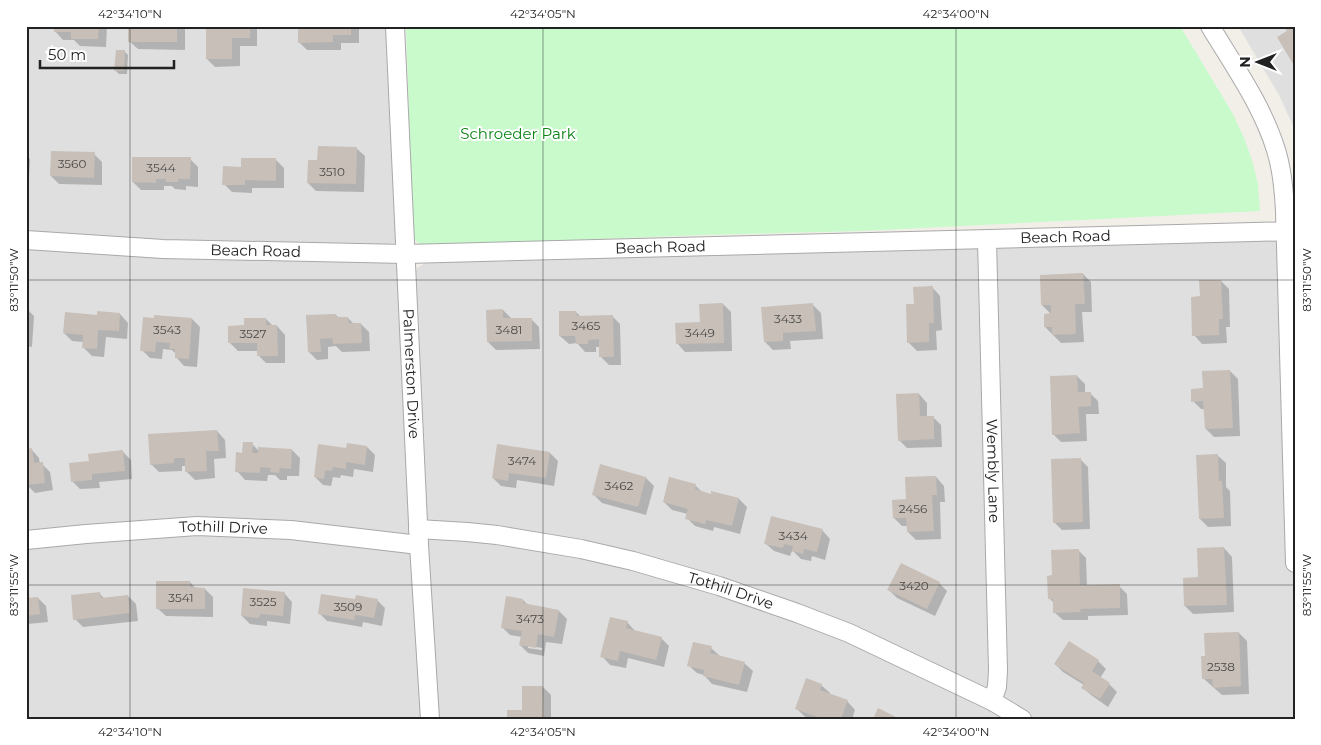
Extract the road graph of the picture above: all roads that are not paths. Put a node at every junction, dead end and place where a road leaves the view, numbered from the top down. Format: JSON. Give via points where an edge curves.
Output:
{"nodes":[{"id":1,"x":396,"y":26,"type":"edge"},
{"id":2,"x":1210,"y":26,"type":"edge"},
{"id":3,"x":1290,"y":231,"type":"edge"},
{"id":4,"x":26,"y":240,"type":"edge"},
{"id":5,"x":987,"y":240,"type":"junction"},
{"id":6,"x":406,"y":254,"type":"junction"},
{"id":7,"x":419,"y":537,"type":"junction"},
{"id":8,"x":26,"y":540,"type":"edge"},
{"id":9,"x":1295,"y":563,"type":"edge"},
{"id":10,"x":992,"y":701,"type":"junction"},
{"id":11,"x":430,"y":719,"type":"edge"},
{"id":12,"x":1022,"y":719,"type":"edge"}],
"edges":[{"from":1,"to":6,"type":"street","name":"Palmerston Drive"},
{"from":2,"to":3,"type":"street","via":[[1269,131],[1281,169]]},
{"from":3,"to":5,"type":"street","name":"Beach Road"},
{"from":3,"to":9,"type":"street"},
{"from":4,"to":6,"type":"street","name":"Beach Road","via":[[163,248]]},
{"from":5,"to":6,"type":"street","name":"Beach Road"},
{"from":5,"to":10,"type":"street","name":"Wembly Lane","via":[[998,670]]},
{"from":6,"to":7,"type":"street","name":"Palmerston Drive"},
{"from":7,"to":8,"type":"street","name":"Tothill Drive","via":[[198,526]]},
{"from":7,"to":10,"type":"street","name":"Tothill Drive","via":[[467,532],[526,539],[675,573],[849,633]]},
{"from":7,"to":11,"type":"street","name":"Palmerston Drive"},
{"from":10,"to":12,"type":"street","name":"Tothill Drive"}]}
